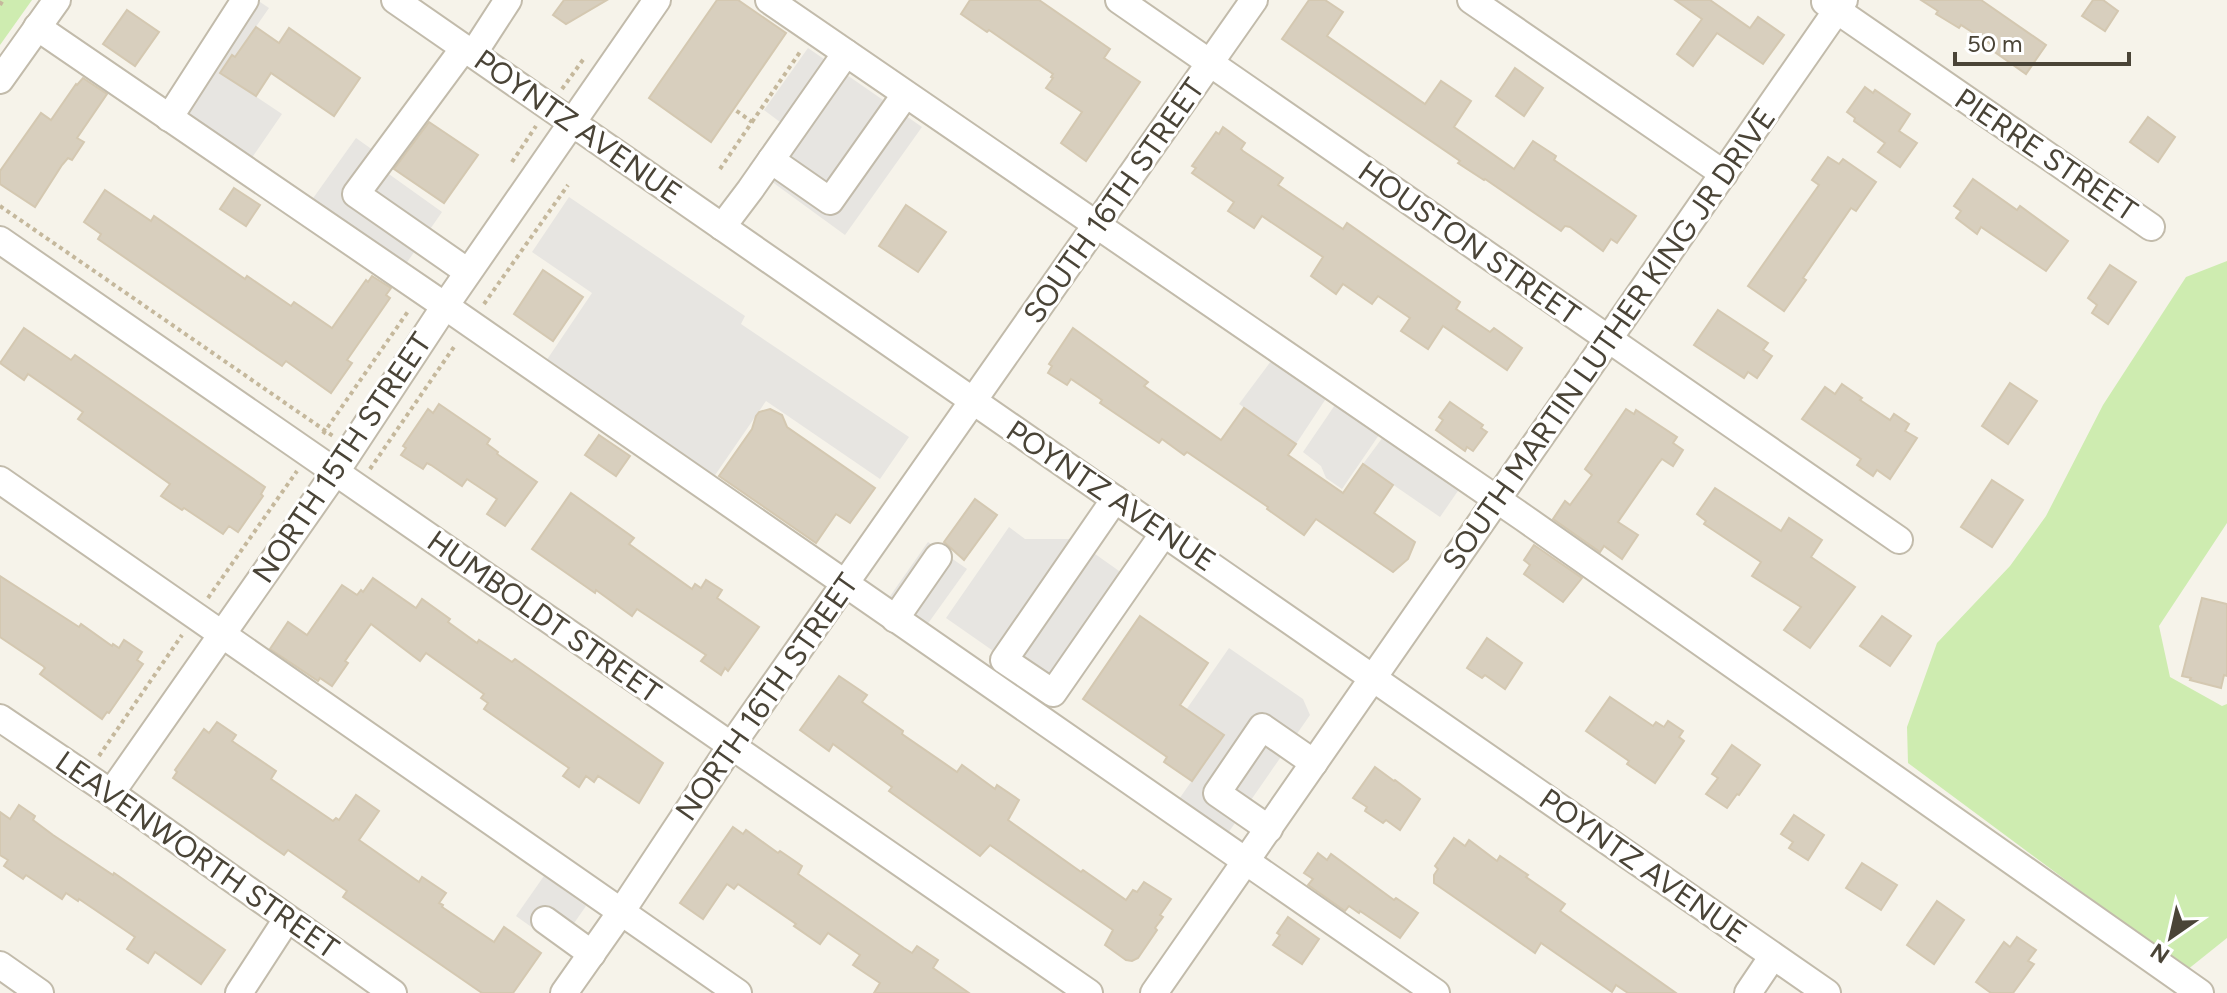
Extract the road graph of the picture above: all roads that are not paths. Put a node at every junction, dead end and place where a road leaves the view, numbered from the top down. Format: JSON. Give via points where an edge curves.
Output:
{"nodes":[{"id":1,"x":57,"y":0,"type":"edge"},
{"id":2,"x":245,"y":0,"type":"edge"},
{"id":3,"x":395,"y":0,"type":"edge"},
{"id":4,"x":508,"y":0,"type":"edge"},
{"id":5,"x":657,"y":0,"type":"edge"},
{"id":6,"x":769,"y":0,"type":"edge"},
{"id":7,"x":1119,"y":0,"type":"edge"},
{"id":8,"x":1254,"y":0,"type":"edge"},
{"id":9,"x":1471,"y":0,"type":"edge"},
{"id":10,"x":1834,"y":3,"type":"edge"},
{"id":11,"x":37,"y":27,"type":"junction"},
{"id":12,"x":469,"y":51,"type":"junction"},
{"id":13,"x":846,"y":53,"type":"junction"},
{"id":14,"x":1210,"y":63,"type":"junction"},
{"id":15,"x":0,"y":80,"type":"edge"},
{"id":16,"x":905,"y":95,"type":"junction"},
{"id":17,"x":169,"y":118,"type":"junction"},
{"id":18,"x":572,"y":122,"type":"junction"},
{"id":19,"x":771,"y":160,"type":"junction"},
{"id":20,"x":1724,"y":174,"type":"junction"},
{"id":21,"x":722,"y":227,"type":"junction"},
{"id":22,"x":1096,"y":227,"type":"junction"},
{"id":23,"x":2151,"y":227,"type":"dead end"},
{"id":24,"x":0,"y":240,"type":"edge"},
{"id":25,"x":468,"y":272,"type":"junction"},
{"id":26,"x":445,"y":306,"type":"junction"},
{"id":27,"x":1609,"y":340,"type":"junction"},
{"id":28,"x":973,"y":402,"type":"junction"},
{"id":29,"x":0,"y":480,"type":"edge"},
{"id":30,"x":346,"y":481,"type":"junction"},
{"id":31,"x":1115,"y":499,"type":"junction"},
{"id":32,"x":1497,"y":500,"type":"junction"},
{"id":33,"x":1164,"y":533,"type":"junction"},
{"id":34,"x":1899,"y":540,"type":"dead end"},
{"id":35,"x":938,"y":557,"type":"dead end"},
{"id":36,"x":845,"y":584,"type":"junction"},
{"id":37,"x":895,"y":619,"type":"junction"},
{"id":38,"x":222,"y":634,"type":"junction"},
{"id":39,"x":1372,"y":677,"type":"junction"},
{"id":40,"x":0,"y":718,"type":"edge"},
{"id":41,"x":731,"y":746,"type":"junction"},
{"id":42,"x":1314,"y":763,"type":"junction"},
{"id":43,"x":111,"y":793,"type":"junction"},
{"id":44,"x":1269,"y":829,"type":"junction"},
{"id":45,"x":1246,"y":862,"type":"junction"},
{"id":46,"x":621,"y":912,"type":"junction"},
{"id":47,"x":287,"y":919,"type":"junction"},
{"id":48,"x":545,"y":920,"type":"dead end"},
{"id":49,"x":592,"y":954,"type":"junction"},
{"id":50,"x":1773,"y":956,"type":"junction"},
{"id":51,"x":0,"y":965,"type":"edge"},
{"id":52,"x":40,"y":993,"type":"edge"},
{"id":53,"x":239,"y":993,"type":"edge"},
{"id":54,"x":393,"y":993,"type":"edge"},
{"id":55,"x":564,"y":993,"type":"edge"},
{"id":56,"x":738,"y":993,"type":"edge"},
{"id":57,"x":1089,"y":993,"type":"edge"},
{"id":58,"x":1154,"y":993,"type":"edge"},
{"id":59,"x":1436,"y":993,"type":"edge"},
{"id":60,"x":1748,"y":993,"type":"edge"},
{"id":61,"x":1827,"y":993,"type":"edge"},
{"id":62,"x":2200,"y":993,"type":"edge"}],
"edges":[{"from":1,"to":11,"type":"street"},
{"from":2,"to":17,"type":"street"},
{"from":3,"to":12,"type":"street","name":"POYNTZ AVENUE"},
{"from":4,"to":12,"type":"street"},
{"from":5,"to":18,"type":"street","name":"NORTH 15TH STREET"},
{"from":6,"to":13,"type":"street"},
{"from":7,"to":14,"type":"street","name":"HOUSTON STREET"},
{"from":8,"to":14,"type":"street","name":"SOUTH 16TH STREET"},
{"from":9,"to":20,"type":"street"},
{"from":10,"to":20,"type":"street","name":"SOUTH MARTIN LUTHER KING JR DRIVE"},
{"from":10,"to":23,"type":"street","name":"PIERRE STREET"},
{"from":11,"to":15,"type":"street"},
{"from":11,"to":17,"type":"street"},
{"from":12,"to":18,"type":"street","name":"POYNTZ AVENUE"},
{"from":12,"to":25,"type":"street","via":[[356,194]]},
{"from":13,"to":16,"type":"street"},
{"from":13,"to":19,"type":"street"},
{"from":14,"to":22,"type":"street","name":"SOUTH 16TH STREET"},
{"from":14,"to":27,"type":"street","name":"HOUSTON STREET"},
{"from":16,"to":19,"type":"street","via":[[830,201]]},
{"from":16,"to":22,"type":"street"},
{"from":17,"to":26,"type":"street"},
{"from":18,"to":21,"type":"street","name":"POYNTZ AVENUE"},
{"from":18,"to":25,"type":"street","name":"NORTH 15TH STREET"},
{"from":19,"to":21,"type":"street"},
{"from":20,"to":27,"type":"street","name":"SOUTH MARTIN LUTHER KING JR DRIVE"},
{"from":21,"to":28,"type":"street","name":"POYNTZ AVENUE"},
{"from":22,"to":28,"type":"street","name":"SOUTH 16TH STREET"},
{"from":22,"to":32,"type":"street"},
{"from":24,"to":30,"type":"street","name":"HUMBOLDT STREET"},
{"from":25,"to":26,"type":"street","name":"NORTH 15TH STREET"},
{"from":26,"to":30,"type":"street","name":"NORTH 15TH STREET","via":[[351,449]]},
{"from":26,"to":36,"type":"street"},
{"from":27,"to":32,"type":"street","name":"SOUTH MARTIN LUTHER KING JR DRIVE"},
{"from":27,"to":34,"type":"street","name":"HOUSTON STREET"},
{"from":28,"to":31,"type":"street","name":"POYNTZ AVENUE"},
{"from":28,"to":36,"type":"street","name":"NORTH 16TH STREET"},
{"from":29,"to":38,"type":"street"},
{"from":30,"to":38,"type":"street","name":"NORTH 15TH STREET"},
{"from":30,"to":41,"type":"street","name":"HUMBOLDT STREET"},
{"from":31,"to":33,"type":"street","name":"POYNTZ AVENUE"},
{"from":31,"to":33,"type":"street","via":[[1004,660],[1053,693]]},
{"from":32,"to":39,"type":"street","name":"SOUTH MARTIN LUTHER KING JR DRIVE"},
{"from":32,"to":62,"type":"street"},
{"from":33,"to":39,"type":"street","name":"POYNTZ AVENUE"},
{"from":35,"to":37,"type":"street"},
{"from":36,"to":37,"type":"street"},
{"from":36,"to":41,"type":"street","name":"NORTH 16TH STREET"},
{"from":37,"to":45,"type":"street"},
{"from":38,"to":43,"type":"street","name":"NORTH 15TH STREET"},
{"from":38,"to":46,"type":"street"},
{"from":39,"to":42,"type":"street","name":"SOUTH MARTIN LUTHER KING JR DRIVE"},
{"from":39,"to":50,"type":"street","name":"POYNTZ AVENUE"},
{"from":40,"to":43,"type":"street","name":"LEAVENWORTH STREET"},
{"from":41,"to":46,"type":"street","name":"NORTH 16TH STREET"},
{"from":41,"to":57,"type":"street","name":"HUMBOLDT STREET"},
{"from":42,"to":44,"type":"street","name":"SOUTH MARTIN LUTHER KING JR DRIVE"},
{"from":42,"to":44,"type":"street","via":[[1262,727],[1217,793]]},
{"from":43,"to":47,"type":"street","name":"LEAVENWORTH STREET"},
{"from":44,"to":45,"type":"street","name":"SOUTH MARTIN LUTHER KING JR DRIVE"},
{"from":45,"to":58,"type":"street","name":"SOUTH MARTIN LUTHER KING JR DRIVE"},
{"from":45,"to":59,"type":"street"},
{"from":46,"to":49,"type":"street","name":"NORTH 16TH STREET"},
{"from":46,"to":56,"type":"street"},
{"from":47,"to":53,"type":"street"},
{"from":47,"to":54,"type":"street","name":"LEAVENWORTH STREET"},
{"from":48,"to":49,"type":"street"},
{"from":49,"to":55,"type":"street","name":"NORTH 16TH STREET"},
{"from":50,"to":60,"type":"street"},
{"from":50,"to":61,"type":"street","name":"POYNTZ AVENUE"},
{"from":51,"to":52,"type":"street"}]}
